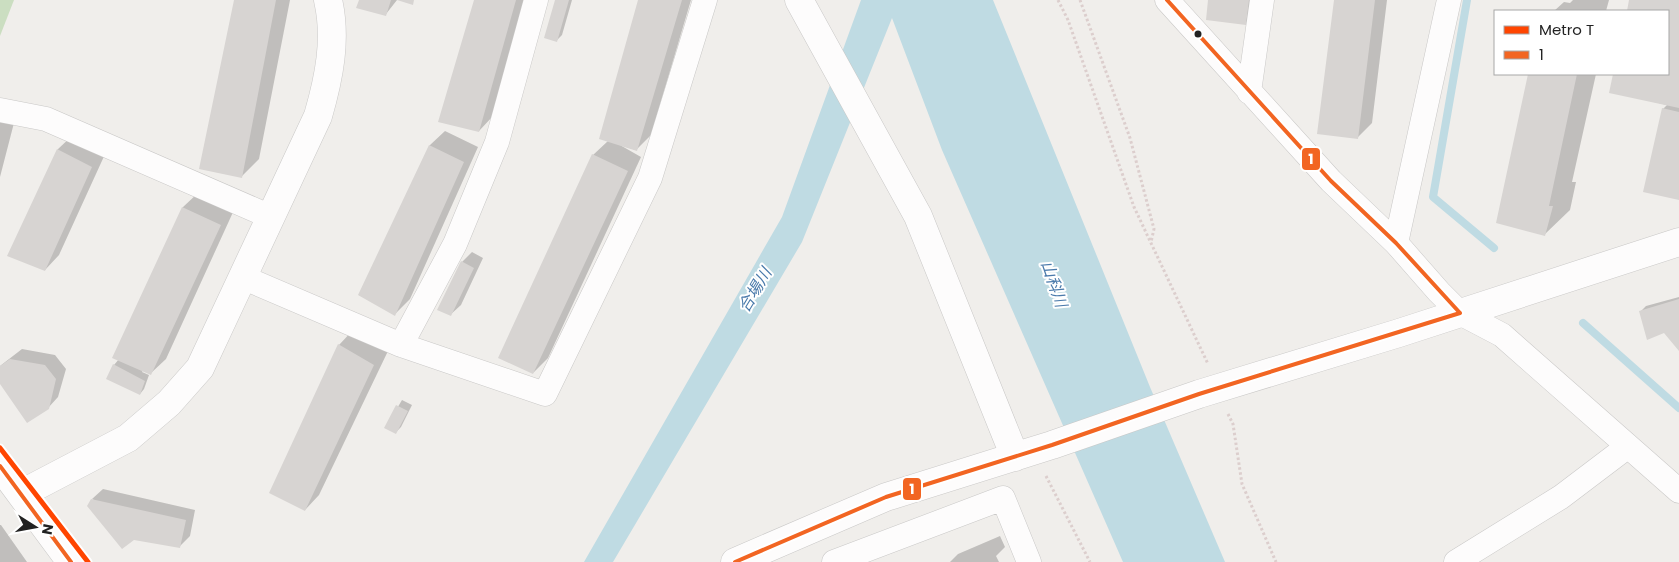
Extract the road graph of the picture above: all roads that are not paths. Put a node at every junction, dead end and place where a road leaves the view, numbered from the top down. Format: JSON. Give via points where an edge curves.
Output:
{"nodes":[{"id":1,"x":328,"y":0,"type":"edge"},
{"id":2,"x":536,"y":0,"type":"edge"},
{"id":3,"x":704,"y":0,"type":"edge"},
{"id":4,"x":1167,"y":0,"type":"edge"},
{"id":5,"x":1262,"y":0,"type":"edge"},
{"id":6,"x":1449,"y":0,"type":"edge"},
{"id":7,"x":803,"y":6,"type":"edge"},
{"id":8,"x":1249,"y":92,"type":"junction"},
{"id":9,"x":0,"y":110,"type":"edge"},
{"id":10,"x":271,"y":217,"type":"junction"},
{"id":11,"x":1679,"y":242,"type":"edge"},
{"id":12,"x":1396,"y":243,"type":"junction"},
{"id":13,"x":242,"y":277,"type":"junction"},
{"id":14,"x":1460,"y":313,"type":"junction"},
{"id":15,"x":401,"y":345,"type":"junction"},
{"id":16,"x":1627,"y":447,"type":"junction"},
{"id":17,"x":1033,"y":451,"type":"junction"},
{"id":18,"x":0,"y":466,"type":"edge"},
{"id":19,"x":1679,"y":491,"type":"edge"},
{"id":20,"x":21,"y":494,"type":"junction"},
{"id":21,"x":70,"y":562,"type":"edge"},
{"id":22,"x":735,"y":562,"type":"edge"},
{"id":23,"x":834,"y":562,"type":"edge"},
{"id":24,"x":1029,"y":562,"type":"edge"},
{"id":25,"x":1456,"y":562,"type":"edge"}],
"edges":[{"from":1,"to":10,"type":"street","via":[[333,25],[326,89],[318,116]]},
{"from":2,"to":15,"type":"street","via":[[496,142],[454,244]]},
{"from":3,"to":15,"type":"street","via":[[650,178],[544,394]]},
{"from":4,"to":8,"type":"street"},
{"from":5,"to":8,"type":"street"},
{"from":6,"to":12,"type":"street"},
{"from":7,"to":17,"type":"street","via":[[918,216]]},
{"from":8,"to":12,"type":"street","via":[[1331,181]]},
{"from":9,"to":10,"type":"street","via":[[46,119]]},
{"from":10,"to":13,"type":"street"},
{"from":11,"to":14,"type":"street"},
{"from":12,"to":14,"type":"street"},
{"from":13,"to":15,"type":"street"},
{"from":13,"to":20,"type":"street","via":[[200,368],[169,403],[128,438]]},
{"from":14,"to":16,"type":"street","via":[[1502,335]]},
{"from":14,"to":17,"type":"street"},
{"from":16,"to":19,"type":"street"},
{"from":16,"to":25,"type":"street","via":[[1561,497]]},
{"from":17,"to":22,"type":"street","via":[[886,497]]},
{"from":18,"to":20,"type":"street"},
{"from":20,"to":21,"type":"street"},
{"from":23,"to":24,"type":"street","via":[[1003,498]]}]}
